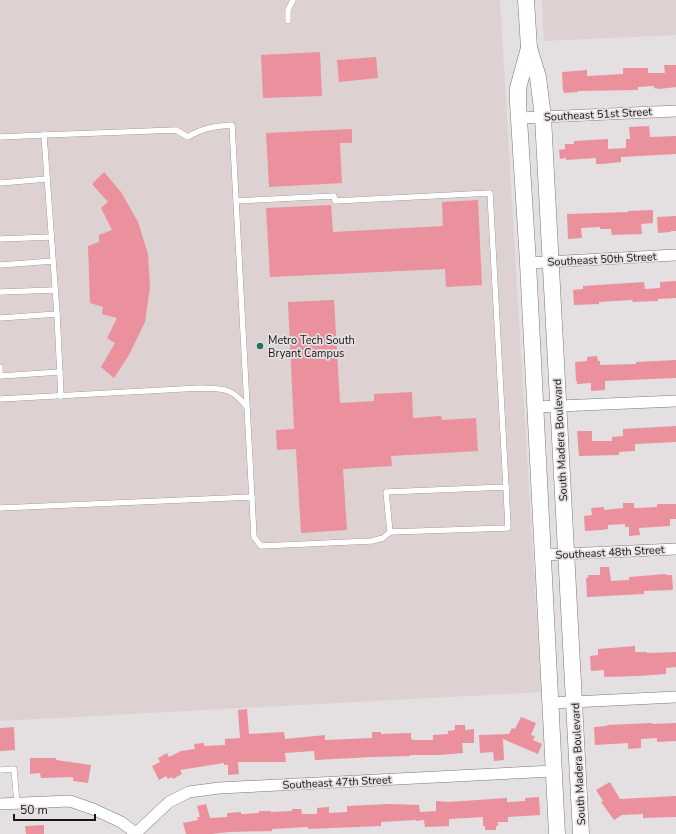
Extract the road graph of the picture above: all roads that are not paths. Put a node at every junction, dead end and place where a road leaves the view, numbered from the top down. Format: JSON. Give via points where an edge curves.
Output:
{"nodes":[{"id":1,"x":293,"y":0,"type":"edge"},
{"id":2,"x":526,"y":0,"type":"edge"},
{"id":3,"x":288,"y":21,"type":"dead end"},
{"id":4,"x":529,"y":48,"type":"junction"},
{"id":5,"x":676,"y":111,"type":"edge"},
{"id":6,"x":543,"y":117,"type":"junction"},
{"id":7,"x":520,"y":118,"type":"junction"},
{"id":8,"x":44,"y":135,"type":"junction"},
{"id":9,"x":0,"y":137,"type":"edge"},
{"id":10,"x":47,"y":179,"type":"junction"},
{"id":11,"x":0,"y":183,"type":"edge"},
{"id":12,"x":236,"y":201,"type":"junction"},
{"id":13,"x":51,"y":237,"type":"junction"},
{"id":14,"x":0,"y":239,"type":"edge"},
{"id":15,"x":676,"y":256,"type":"edge"},
{"id":16,"x":53,"y":261,"type":"junction"},
{"id":17,"x":550,"y":262,"type":"junction"},
{"id":18,"x":528,"y":263,"type":"junction"},
{"id":19,"x":0,"y":264,"type":"edge"},
{"id":20,"x":55,"y":290,"type":"junction"},
{"id":21,"x":0,"y":292,"type":"edge"},
{"id":22,"x":57,"y":314,"type":"junction"},
{"id":23,"x":0,"y":318,"type":"edge"},
{"id":24,"x":0,"y":367,"type":"edge"},
{"id":25,"x":60,"y":372,"type":"junction"},
{"id":26,"x":61,"y":396,"type":"junction"},
{"id":27,"x":0,"y":399,"type":"edge"},
{"id":28,"x":676,"y":401,"type":"edge"},
{"id":29,"x":246,"y":406,"type":"junction"},
{"id":30,"x":558,"y":407,"type":"junction"},
{"id":31,"x":536,"y":408,"type":"junction"},
{"id":32,"x":506,"y":487,"type":"junction"},
{"id":33,"x":252,"y":498,"type":"junction"},
{"id":34,"x":0,"y":508,"type":"edge"},
{"id":35,"x":390,"y":532,"type":"junction"},
{"id":36,"x":676,"y":549,"type":"edge"},
{"id":37,"x":544,"y":555,"type":"junction"},
{"id":38,"x":566,"y":555,"type":"junction"},
{"id":39,"x":676,"y":697,"type":"edge"},
{"id":40,"x":574,"y":702,"type":"junction"},
{"id":41,"x":551,"y":703,"type":"junction"},
{"id":42,"x":0,"y":770,"type":"edge"},
{"id":43,"x":554,"y":771,"type":"junction"},
{"id":44,"x":17,"y":803,"type":"junction"},
{"id":45,"x":0,"y":804,"type":"edge"},
{"id":46,"x":136,"y":833,"type":"edge"},
{"id":47,"x":558,"y":834,"type":"edge"},
{"id":48,"x":581,"y":834,"type":"edge"}],
"edges":[{"from":1,"to":3,"type":"lane","via":[[288,10]]},
{"from":2,"to":4,"type":"street","name":"South Madera Boulevard"},
{"from":4,"to":6,"type":"street","name":"South Madera Boulevard","via":[[538,77]]},
{"from":4,"to":7,"type":"street","name":"South Madera Boulevard","via":[[518,88]]},
{"from":5,"to":6,"type":"street","name":"Southeast 51st Street"},
{"from":6,"to":7,"type":"street","name":"Southeast 51st Street"},
{"from":6,"to":17,"type":"street","name":"South Madera Boulevard"},
{"from":7,"to":18,"type":"street","name":"South Madera Boulevard"},
{"from":8,"to":9,"type":"lane"},
{"from":8,"to":10,"type":"lane"},
{"from":8,"to":12,"type":"lane","via":[[176,130],[188,137],[213,126],[232,125]]},
{"from":10,"to":11,"type":"lane"},
{"from":10,"to":13,"type":"lane"},
{"from":12,"to":29,"type":"lane"},
{"from":12,"to":32,"type":"lane","via":[[334,196],[335,201],[490,193]]},
{"from":13,"to":14,"type":"lane"},
{"from":13,"to":16,"type":"lane"},
{"from":15,"to":17,"type":"street","name":"Southeast 50th Street"},
{"from":16,"to":19,"type":"lane"},
{"from":16,"to":20,"type":"lane"},
{"from":17,"to":18,"type":"street","name":"Southeast 50th Street"},
{"from":17,"to":30,"type":"street","name":"South Madera Boulevard"},
{"from":18,"to":31,"type":"street","name":"South Madera Boulevard"},
{"from":20,"to":21,"type":"lane"},
{"from":20,"to":22,"type":"lane"},
{"from":22,"to":23,"type":"lane"},
{"from":22,"to":25,"type":"lane"},
{"from":24,"to":25,"type":"lane","via":[[0,376]]},
{"from":25,"to":26,"type":"lane"},
{"from":26,"to":27,"type":"lane"},
{"from":26,"to":29,"type":"lane","via":[[200,388],[224,389],[238,395]]},
{"from":28,"to":30,"type":"street"},
{"from":29,"to":33,"type":"lane"},
{"from":30,"to":31,"type":"street"},
{"from":30,"to":38,"type":"street","name":"South Madera Boulevard"},
{"from":31,"to":37,"type":"street","name":"South Madera Boulevard"},
{"from":32,"to":35,"type":"lane","via":[[508,528]]},
{"from":32,"to":35,"type":"lane","via":[[386,492]]},
{"from":33,"to":34,"type":"lane"},
{"from":33,"to":35,"type":"lane","via":[[254,537],[260,546],[372,542]]},
{"from":36,"to":38,"type":"street","name":"Southeast 48th Street"},
{"from":37,"to":38,"type":"street","name":"Southeast 48th Street"},
{"from":37,"to":41,"type":"street","name":"South Madera Boulevard"},
{"from":38,"to":40,"type":"street","name":"South Madera Boulevard"},
{"from":39,"to":40,"type":"street"},
{"from":40,"to":41,"type":"street"},
{"from":40,"to":48,"type":"street","name":"South Madera Boulevard"},
{"from":41,"to":43,"type":"street","name":"South Madera Boulevard"},
{"from":42,"to":44,"type":"lane","via":[[14,769]]},
{"from":43,"to":46,"type":"street","name":"Southeast 47th Street","via":[[189,792],[169,802]]},
{"from":43,"to":47,"type":"street","name":"South Madera Boulevard"},
{"from":44,"to":45,"type":"street"},
{"from":44,"to":46,"type":"street","via":[[70,801],[121,822]]}]}
